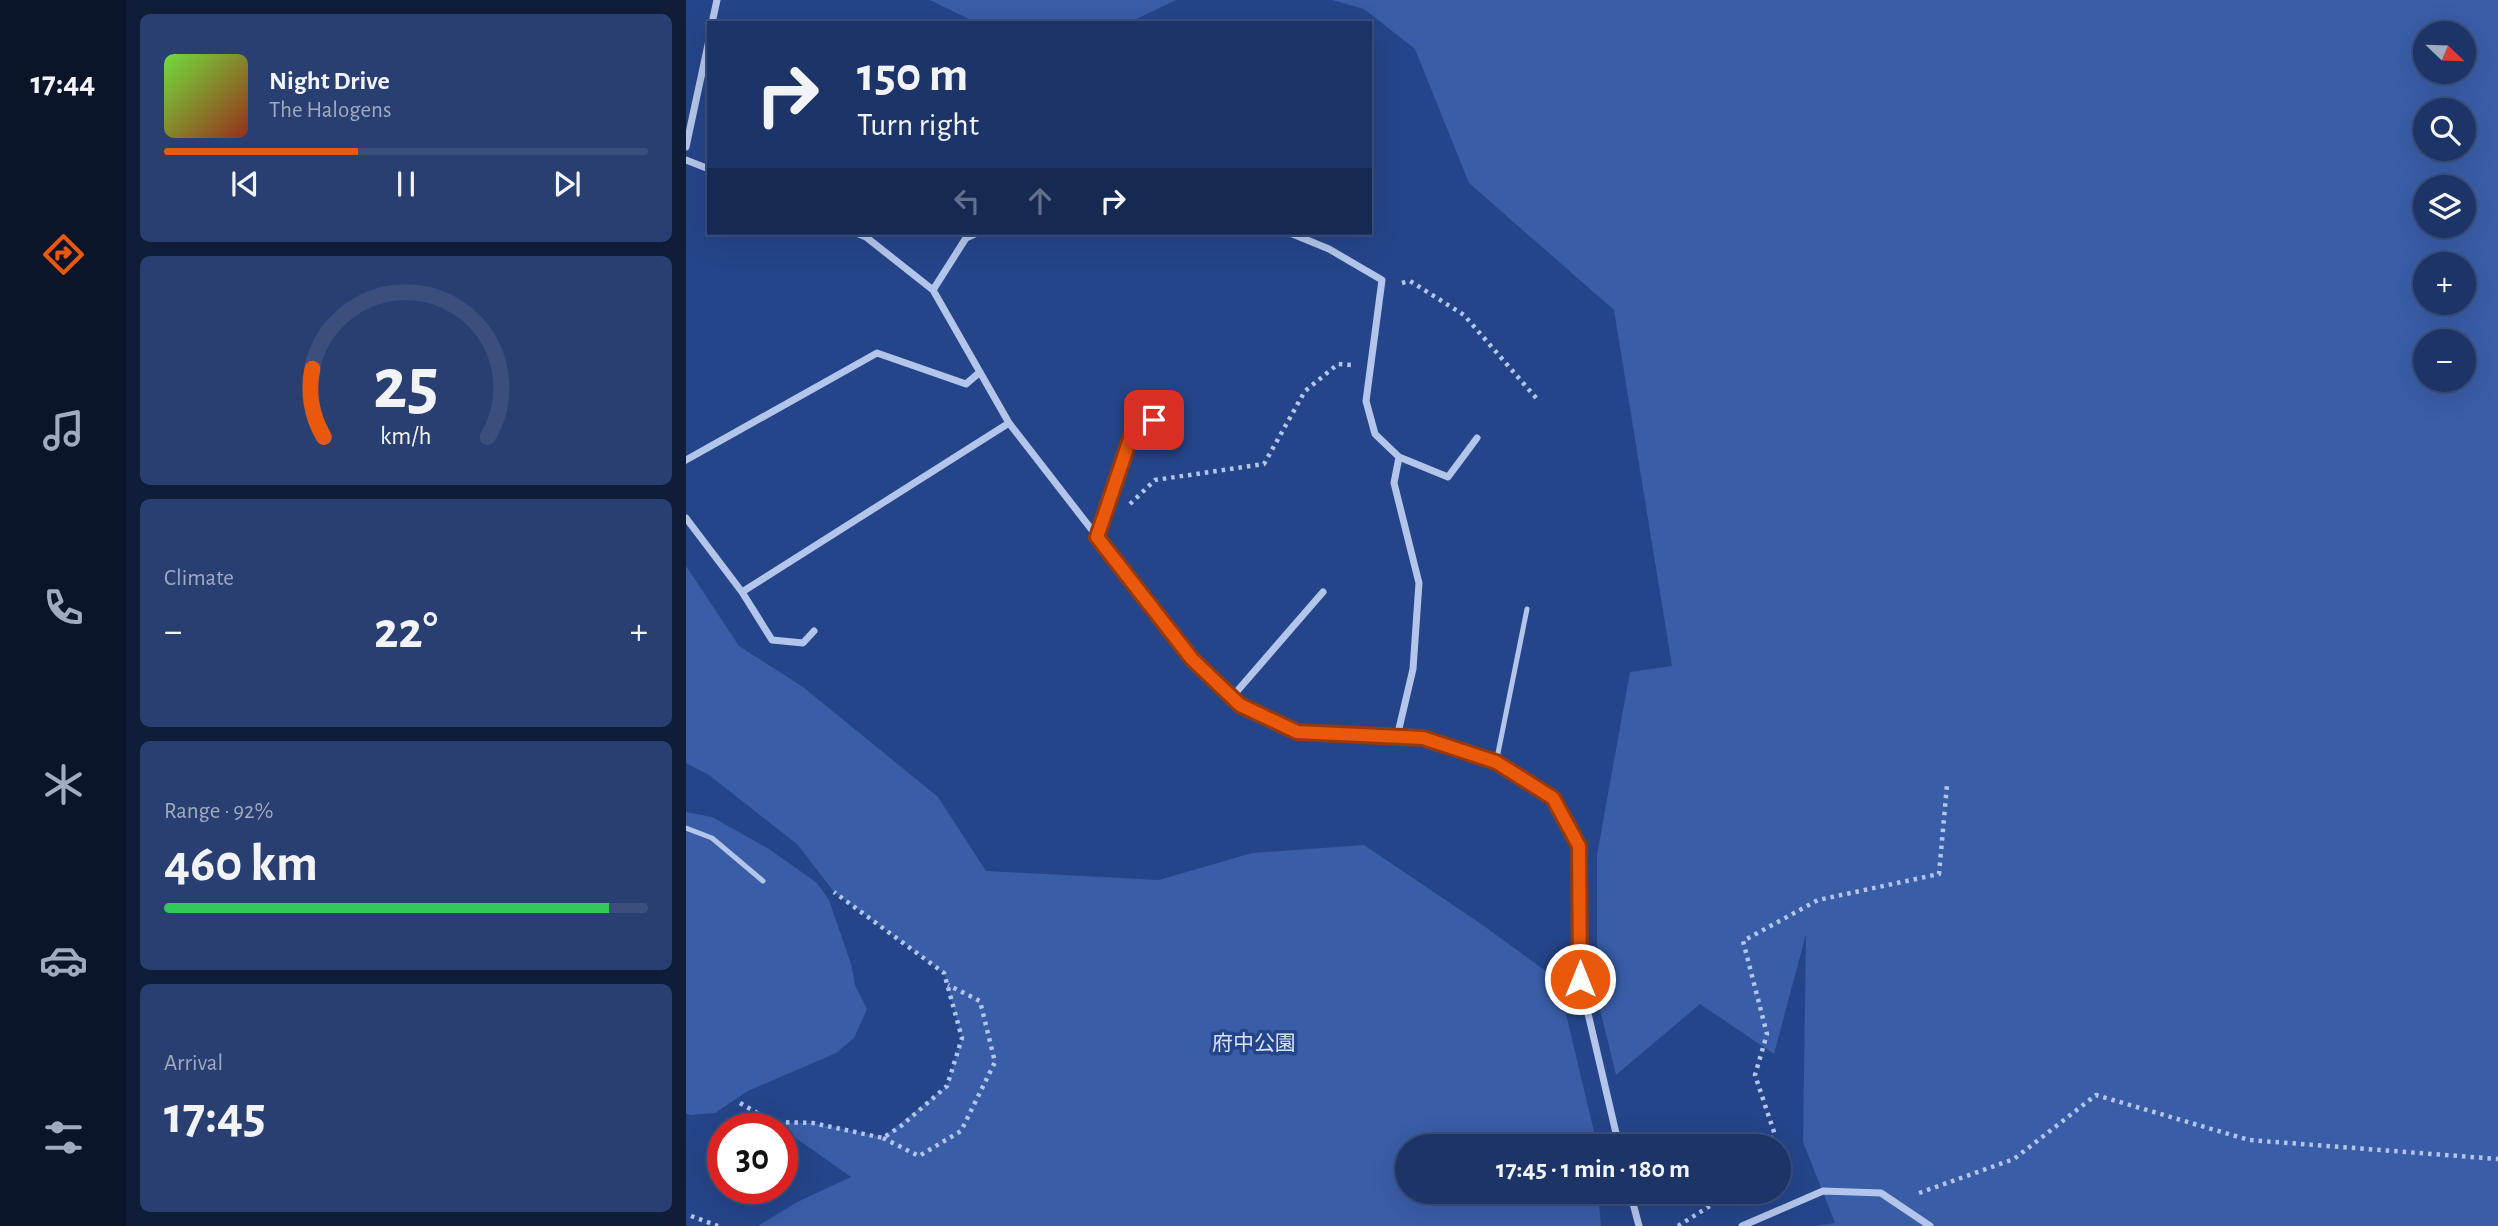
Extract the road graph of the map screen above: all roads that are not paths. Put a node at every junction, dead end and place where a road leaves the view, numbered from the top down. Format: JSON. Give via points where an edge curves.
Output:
{"nodes":[{"id":1,"x":717,"y":0,"type":"edge"},
{"id":2,"x":712,"y":21,"type":"edge"},
{"id":3,"x":707,"y":49,"type":"edge"},
{"id":4,"x":686,"y":147,"type":"edge"},
{"id":5,"x":686,"y":159,"type":"edge"},
{"id":6,"x":707,"y":168,"type":"edge"},
{"id":7,"x":861,"y":235,"type":"edge"},
{"id":8,"x":972,"y":235,"type":"edge"},
{"id":9,"x":1295,"y":235,"type":"edge"},
{"id":10,"x":933,"y":290,"type":"junction"},
{"id":11,"x":980,"y":372,"type":"junction"},
{"id":12,"x":1154,"y":420,"type":"dead end"},
{"id":13,"x":1009,"y":423,"type":"junction"},
{"id":14,"x":1477,"y":438,"type":"dead end"},
{"id":15,"x":1399,"y":457,"type":"junction"},
{"id":16,"x":686,"y":460,"type":"edge"},
{"id":17,"x":686,"y":518,"type":"edge"},
{"id":18,"x":1097,"y":537,"type":"junction"},
{"id":19,"x":742,"y":592,"type":"junction"},
{"id":20,"x":1323,"y":592,"type":"dead end"},
{"id":21,"x":1527,"y":609,"type":"dead end"},
{"id":22,"x":814,"y":631,"type":"dead end"},
{"id":23,"x":1232,"y":697,"type":"junction"},
{"id":24,"x":1397,"y":737,"type":"junction"},
{"id":25,"x":1496,"y":762,"type":"junction"},
{"id":26,"x":686,"y":828,"type":"edge"},
{"id":27,"x":763,"y":881,"type":"dead end"},
{"id":28,"x":1616,"y":1134,"type":"edge"},
{"id":29,"x":1633,"y":1204,"type":"edge"},
{"id":30,"x":1639,"y":1226,"type":"edge"},
{"id":31,"x":1742,"y":1226,"type":"edge"},
{"id":32,"x":1930,"y":1226,"type":"edge"}],
"edges":[{"from":1,"to":2,"type":"street"},
{"from":3,"to":4,"type":"street"},
{"from":5,"to":6,"type":"street"},
{"from":7,"to":10,"type":"street"},
{"from":8,"to":10,"type":"street","via":[[965,238]]},
{"from":9,"to":15,"type":"street","via":[[1329,248],[1382,280],[1366,401],[1375,434]]},
{"from":10,"to":11,"type":"street"},
{"from":11,"to":13,"type":"street"},
{"from":11,"to":16,"type":"street","via":[[966,384],[877,353]]},
{"from":12,"to":18,"type":"street","via":[[1133,430]]},
{"from":13,"to":18,"type":"street"},
{"from":13,"to":19,"type":"street"},
{"from":14,"to":15,"type":"street","via":[[1448,477]]},
{"from":15,"to":24,"type":"street","via":[[1394,483],[1419,583],[1413,669]]},
{"from":17,"to":19,"type":"street"},
{"from":18,"to":23,"type":"street","via":[[1192,659]]},
{"from":19,"to":22,"type":"street","via":[[772,640],[803,643]]},
{"from":20,"to":23,"type":"street"},
{"from":21,"to":25,"type":"lane"},
{"from":23,"to":24,"type":"street","via":[[1297,732]]},
{"from":24,"to":25,"type":"street","via":[[1423,738]]},
{"from":25,"to":28,"type":"street","via":[[1553,798],[1579,846],[1580,979]]},
{"from":26,"to":27,"type":"lane","via":[[712,838]]},
{"from":29,"to":30,"type":"street"},
{"from":31,"to":32,"type":"street","via":[[1823,1191],[1881,1193]]}]}
